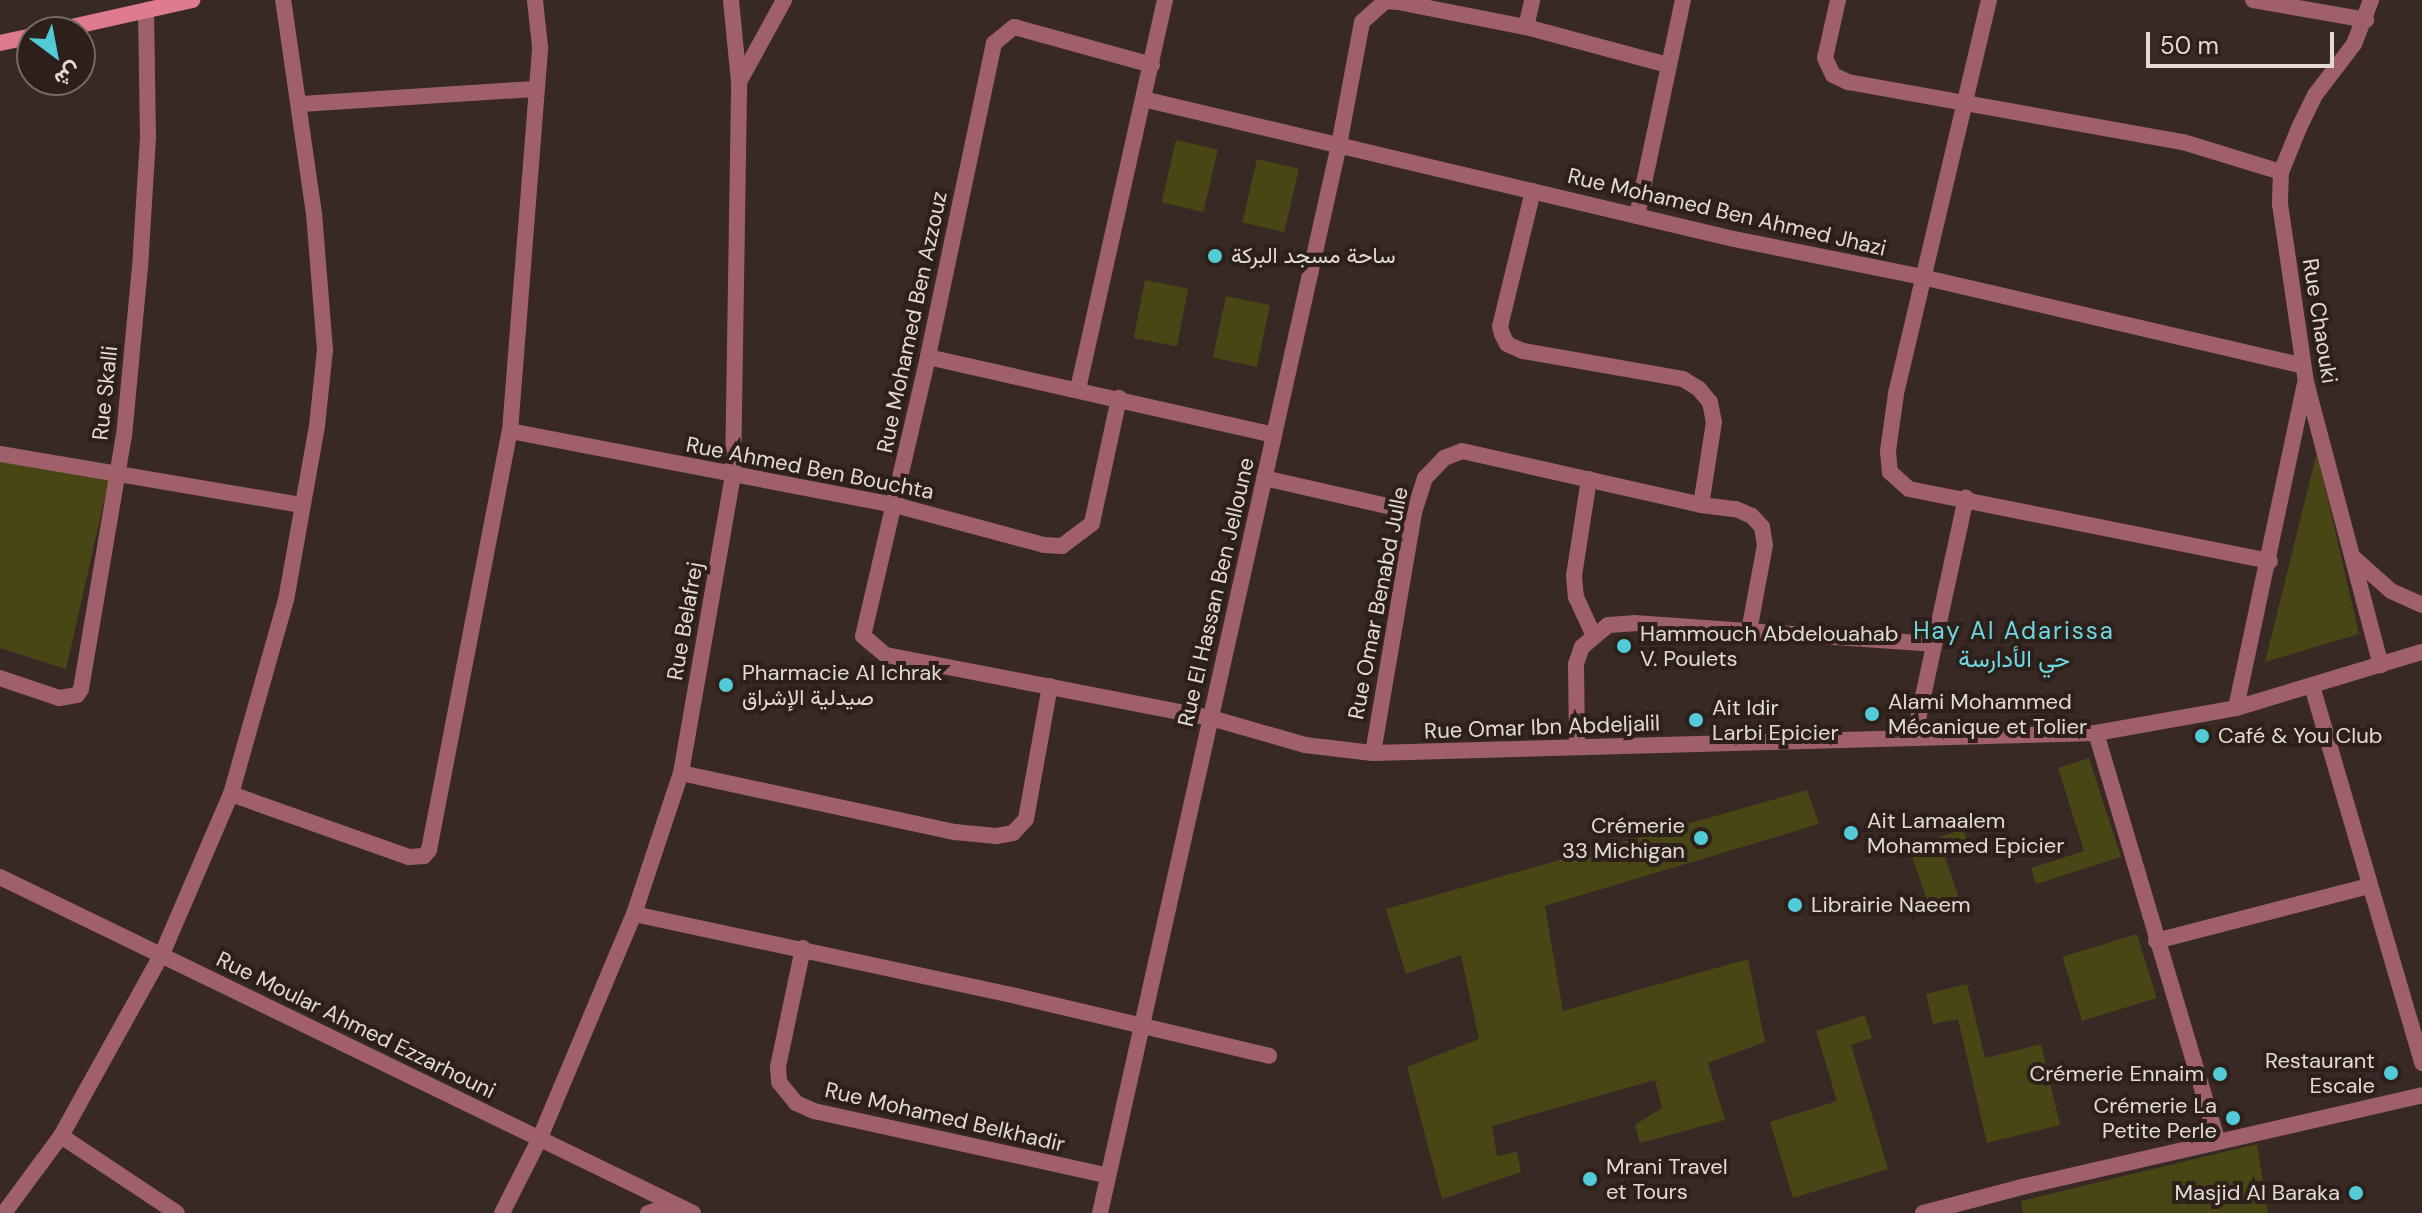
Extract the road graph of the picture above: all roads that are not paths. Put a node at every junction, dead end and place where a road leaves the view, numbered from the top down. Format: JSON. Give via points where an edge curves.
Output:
{"nodes":[{"id":1,"x":192,"y":0,"type":"edge"},
{"id":2,"x":283,"y":0,"type":"edge"},
{"id":3,"x":535,"y":0,"type":"edge"},
{"id":4,"x":731,"y":0,"type":"edge"},
{"id":5,"x":784,"y":0,"type":"edge"},
{"id":6,"x":1165,"y":0,"type":"edge"},
{"id":7,"x":1532,"y":0,"type":"edge"},
{"id":8,"x":1683,"y":0,"type":"edge"},
{"id":9,"x":1838,"y":0,"type":"edge"},
{"id":10,"x":1989,"y":0,"type":"edge"},
{"id":11,"x":2253,"y":0,"type":"edge"},
{"id":12,"x":2371,"y":0,"type":"edge"},
{"id":13,"x":146,"y":11,"type":"junction"},
{"id":14,"x":2366,"y":20,"type":"junction"},
{"id":15,"x":96,"y":22,"type":"edge"},
{"id":16,"x":1526,"y":27,"type":"junction"},
{"id":17,"x":1152,"y":65,"type":"junction"},
{"id":18,"x":1668,"y":65,"type":"junction"},
{"id":19,"x":739,"y":82,"type":"junction"},
{"id":20,"x":535,"y":89,"type":"junction"},
{"id":21,"x":1143,"y":99,"type":"junction"},
{"id":22,"x":1966,"y":103,"type":"junction"},
{"id":23,"x":301,"y":104,"type":"junction"},
{"id":24,"x":1339,"y":145,"type":"junction"},
{"id":25,"x":2281,"y":172,"type":"junction"},
{"id":26,"x":1533,"y":191,"type":"junction"},
{"id":27,"x":1637,"y":216,"type":"junction"},
{"id":28,"x":1922,"y":277,"type":"junction"},
{"id":29,"x":928,"y":357,"type":"junction"},
{"id":30,"x":2304,"y":374,"type":"junction"},
{"id":31,"x":1078,"y":389,"type":"junction"},
{"id":32,"x":1119,"y":398,"type":"junction"},
{"id":33,"x":510,"y":431,"type":"junction"},
{"id":34,"x":1274,"y":435,"type":"junction"},
{"id":35,"x":0,"y":454,"type":"edge"},
{"id":36,"x":117,"y":473,"type":"junction"},
{"id":37,"x":733,"y":474,"type":"junction"},
{"id":38,"x":1264,"y":478,"type":"junction"},
{"id":39,"x":1589,"y":479,"type":"junction"},
{"id":40,"x":1966,"y":498,"type":"junction"},
{"id":41,"x":302,"y":505,"type":"junction"},
{"id":42,"x":895,"y":505,"type":"junction"},
{"id":43,"x":1701,"y":505,"type":"junction"},
{"id":44,"x":1414,"y":512,"type":"junction"},
{"id":45,"x":2355,"y":558,"type":"junction"},
{"id":46,"x":2270,"y":561,"type":"junction"},
{"id":47,"x":2422,"y":605,"type":"edge"},
{"id":48,"x":1749,"y":631,"type":"junction"},
{"id":49,"x":1593,"y":634,"type":"junction"},
{"id":50,"x":863,"y":636,"type":"joint"},
{"id":51,"x":1932,"y":644,"type":"junction"},
{"id":52,"x":2422,"y":652,"type":"edge"},
{"id":53,"x":2381,"y":665,"type":"junction"},
{"id":54,"x":0,"y":678,"type":"edge"},
{"id":55,"x":1050,"y":686,"type":"junction"},
{"id":56,"x":2312,"y":686,"type":"junction"},
{"id":57,"x":2236,"y":708,"type":"junction"},
{"id":58,"x":1211,"y":718,"type":"junction"},
{"id":59,"x":2096,"y":733,"type":"junction"},
{"id":60,"x":1914,"y":738,"type":"junction"},
{"id":61,"x":1577,"y":745,"type":"junction"},
{"id":62,"x":1373,"y":753,"type":"junction"},
{"id":63,"x":681,"y":773,"type":"junction"},
{"id":64,"x":231,"y":794,"type":"junction"},
{"id":65,"x":0,"y":877,"type":"edge"},
{"id":66,"x":2369,"y":886,"type":"junction"},
{"id":67,"x":634,"y":914,"type":"junction"},
{"id":68,"x":2156,"y":941,"type":"junction"},
{"id":69,"x":803,"y":948,"type":"junction"},
{"id":70,"x":162,"y":954,"type":"junction"},
{"id":71,"x":1142,"y":1025,"type":"junction"},
{"id":72,"x":1269,"y":1056,"type":"dead end"},
{"id":73,"x":2422,"y":1063,"type":"edge"},
{"id":74,"x":2422,"y":1095,"type":"edge"},
{"id":75,"x":61,"y":1136,"type":"junction"},
{"id":76,"x":539,"y":1140,"type":"junction"},
{"id":77,"x":2218,"y":1141,"type":"junction"},
{"id":78,"x":1106,"y":1175,"type":"junction"},
{"id":79,"x":673,"y":1205,"type":"junction"},
{"id":80,"x":4,"y":1213,"type":"edge"},
{"id":81,"x":177,"y":1213,"type":"edge"},
{"id":82,"x":502,"y":1213,"type":"edge"},
{"id":83,"x":648,"y":1213,"type":"edge"},
{"id":84,"x":693,"y":1213,"type":"edge"},
{"id":85,"x":1100,"y":1213,"type":"edge"},
{"id":86,"x":1923,"y":1213,"type":"edge"}],
"edges":[{"from":1,"to":13,"type":"main road"},
{"from":2,"to":23,"type":"street"},
{"from":3,"to":20,"type":"street","via":[[540,47]]},
{"from":4,"to":19,"type":"street","name":"Rue Belafrej"},
{"from":5,"to":19,"type":"street","name":"Rue Belafrej"},
{"from":6,"to":17,"type":"street"},
{"from":7,"to":16,"type":"street"},
{"from":8,"to":18,"type":"street"},
{"from":9,"to":22,"type":"street","via":[[1825,58],[1833,75]]},
{"from":10,"to":22,"type":"street"},
{"from":11,"to":14,"type":"street"},
{"from":12,"to":14,"type":"street","name":"Rue Chaouki"},
{"from":13,"to":15,"type":"main road"},
{"from":13,"to":36,"type":"street","name":"Rue Skalli","via":[[148,137],[140,268]]},
{"from":14,"to":25,"type":"street","name":"Rue Chaouki","via":[[2315,95]]},
{"from":16,"to":18,"type":"street"},
{"from":16,"to":24,"type":"street","name":"Rue El Hassan Ben Jelloune","via":[[1385,1],[1362,22]]},
{"from":17,"to":21,"type":"street"},
{"from":17,"to":29,"type":"street","name":"Rue Mohamed Ben Azzouz","via":[[1014,27],[994,43]]},
{"from":18,"to":27,"type":"street"},
{"from":19,"to":37,"type":"street","name":"Rue Belafrej"},
{"from":20,"to":23,"type":"street"},
{"from":20,"to":33,"type":"street"},
{"from":21,"to":24,"type":"street","name":"Rue Mohamed Ben Ahmed Jhazi"},
{"from":21,"to":31,"type":"street"},
{"from":22,"to":25,"type":"street","via":[[2183,142]]},
{"from":22,"to":28,"type":"street"},
{"from":23,"to":41,"type":"street","via":[[325,350]]},
{"from":24,"to":26,"type":"street","name":"Rue Mohamed Ben Ahmed Jhazi"},
{"from":24,"to":34,"type":"street","name":"Rue El Hassan Ben Jelloune"},
{"from":25,"to":30,"type":"street","name":"Rue Chaouki","via":[[2280,204]]},
{"from":26,"to":27,"type":"street","name":"Rue Mohamed Ben Ahmed Jhazi"},
{"from":26,"to":43,"type":"street","via":[[1500,326],[1507,344],[1683,379],[1699,389],[1710,402],[1714,422]]},
{"from":27,"to":28,"type":"street","name":"Rue Mohamed Ben Ahmed Jhazi"},
{"from":28,"to":30,"type":"street","name":"Rue Mohamed Ben Ahmed Jhazi"},
{"from":28,"to":40,"type":"street","via":[[1887,463],[1898,483],[1909,489]]},
{"from":29,"to":31,"type":"street"},
{"from":29,"to":42,"type":"street","name":"Rue Mohamed Ben Azzouz"},
{"from":30,"to":45,"type":"street","name":"Rue Chaouki"},
{"from":30,"to":46,"type":"street"},
{"from":31,"to":32,"type":"street"},
{"from":32,"to":34,"type":"street"},
{"from":32,"to":42,"type":"street","name":"Rue Ahmed Ben Bouchta","via":[[1092,523],[1062,546]]},
{"from":33,"to":37,"type":"street","name":"Rue Ahmed Ben Bouchta"},
{"from":33,"to":64,"type":"street","via":[[429,850],[424,856],[409,857]]},
{"from":34,"to":38,"type":"street","name":"Rue El Hassan Ben Jelloune"},
{"from":35,"to":36,"type":"street"},
{"from":36,"to":41,"type":"street"},
{"from":36,"to":54,"type":"street","name":"Rue Skalli","via":[[81,689],[77,695],[59,698]]},
{"from":37,"to":42,"type":"street","name":"Rue Ahmed Ben Bouchta"},
{"from":37,"to":63,"type":"street","name":"Rue Belafrej"},
{"from":38,"to":44,"type":"street"},
{"from":38,"to":58,"type":"street","name":"Rue El Hassan Ben Jelloune"},
{"from":39,"to":43,"type":"street"},
{"from":39,"to":44,"type":"street","name":"Rue Omar Benabd Julle","via":[[1462,451],[1444,458],[1425,478]]},
{"from":39,"to":49,"type":"street","via":[[1574,576],[1576,597]]},
{"from":40,"to":46,"type":"street"},
{"from":40,"to":51,"type":"street"},
{"from":41,"to":64,"type":"street","via":[[286,600]]},
{"from":42,"to":50,"type":"street","name":"Rue Mohamed Ben Azzouz"},
{"from":43,"to":48,"type":"street","via":[[1736,509],[1762,527],[1765,545]]},
{"from":44,"to":62,"type":"street","name":"Rue Omar Benabd Julle"},
{"from":45,"to":47,"type":"street","via":[[2391,591]]},
{"from":45,"to":53,"type":"street","name":"Rue Chaouki"},
{"from":46,"to":57,"type":"street"},
{"from":48,"to":49,"type":"street","via":[[1634,623],[1608,625]]},
{"from":48,"to":51,"type":"street"},
{"from":49,"to":61,"type":"street","via":[[1576,664]]},
{"from":50,"to":55,"type":"street","name":"Rue Omar Ibn Abdeljalil","via":[[886,655]]},
{"from":51,"to":60,"type":"street"},
{"from":52,"to":53,"type":"street","name":"Rue Omar Ibn Abdeljalil"},
{"from":53,"to":56,"type":"street","name":"Rue Omar Ibn Abdeljalil"},
{"from":55,"to":58,"type":"street","name":"Rue Omar Ibn Abdeljalil"},
{"from":55,"to":63,"type":"street","via":[[1026,819],[1013,833],[955,832]]},
{"from":56,"to":57,"type":"street","name":"Rue Omar Ibn Abdeljalil"},
{"from":56,"to":66,"type":"street"},
{"from":57,"to":59,"type":"street","name":"Rue Omar Ibn Abdeljalil"},
{"from":58,"to":62,"type":"street","name":"Rue Omar Ibn Abdeljalil","via":[[1305,745]]},
{"from":58,"to":71,"type":"street","name":"Rue El Hassan Ben Jelloune"},
{"from":59,"to":60,"type":"street","name":"Rue Omar Ibn Abdeljalil"},
{"from":59,"to":68,"type":"street"},
{"from":60,"to":61,"type":"street","name":"Rue Omar Ibn Abdeljalil"},
{"from":61,"to":62,"type":"street","name":"Rue Omar Ibn Abdeljalil"},
{"from":63,"to":67,"type":"street","name":"Rue Belafrej"},
{"from":64,"to":70,"type":"street"},
{"from":65,"to":70,"type":"street","name":"Rue Moular Ahmed Ezzarhouni"},
{"from":66,"to":68,"type":"street"},
{"from":66,"to":73,"type":"street"},
{"from":67,"to":69,"type":"street"},
{"from":67,"to":76,"type":"street","name":"Rue Belafrej"},
{"from":68,"to":77,"type":"street"},
{"from":69,"to":71,"type":"street"},
{"from":69,"to":78,"type":"street","name":"Rue Mohamed Belkhadir","via":[[778,1067],[779,1082],[796,1103]]},
{"from":70,"to":75,"type":"street"},
{"from":70,"to":76,"type":"street","name":"Rue Moular Ahmed Ezzarhouni"},
{"from":71,"to":72,"type":"street"},
{"from":71,"to":78,"type":"street","name":"Rue El Hassan Ben Jelloune"},
{"from":74,"to":77,"type":"street"},
{"from":75,"to":80,"type":"street"},
{"from":75,"to":81,"type":"street"},
{"from":76,"to":79,"type":"street","name":"Rue Moular Ahmed Ezzarhouni"},
{"from":76,"to":82,"type":"street","name":"Rue Belafrej"},
{"from":77,"to":86,"type":"street"},
{"from":78,"to":85,"type":"street","name":"Rue El Hassan Ben Jelloune"},
{"from":79,"to":83,"type":"street"},
{"from":79,"to":84,"type":"street","name":"Rue Moular Ahmed Ezzarhouni"}]}
